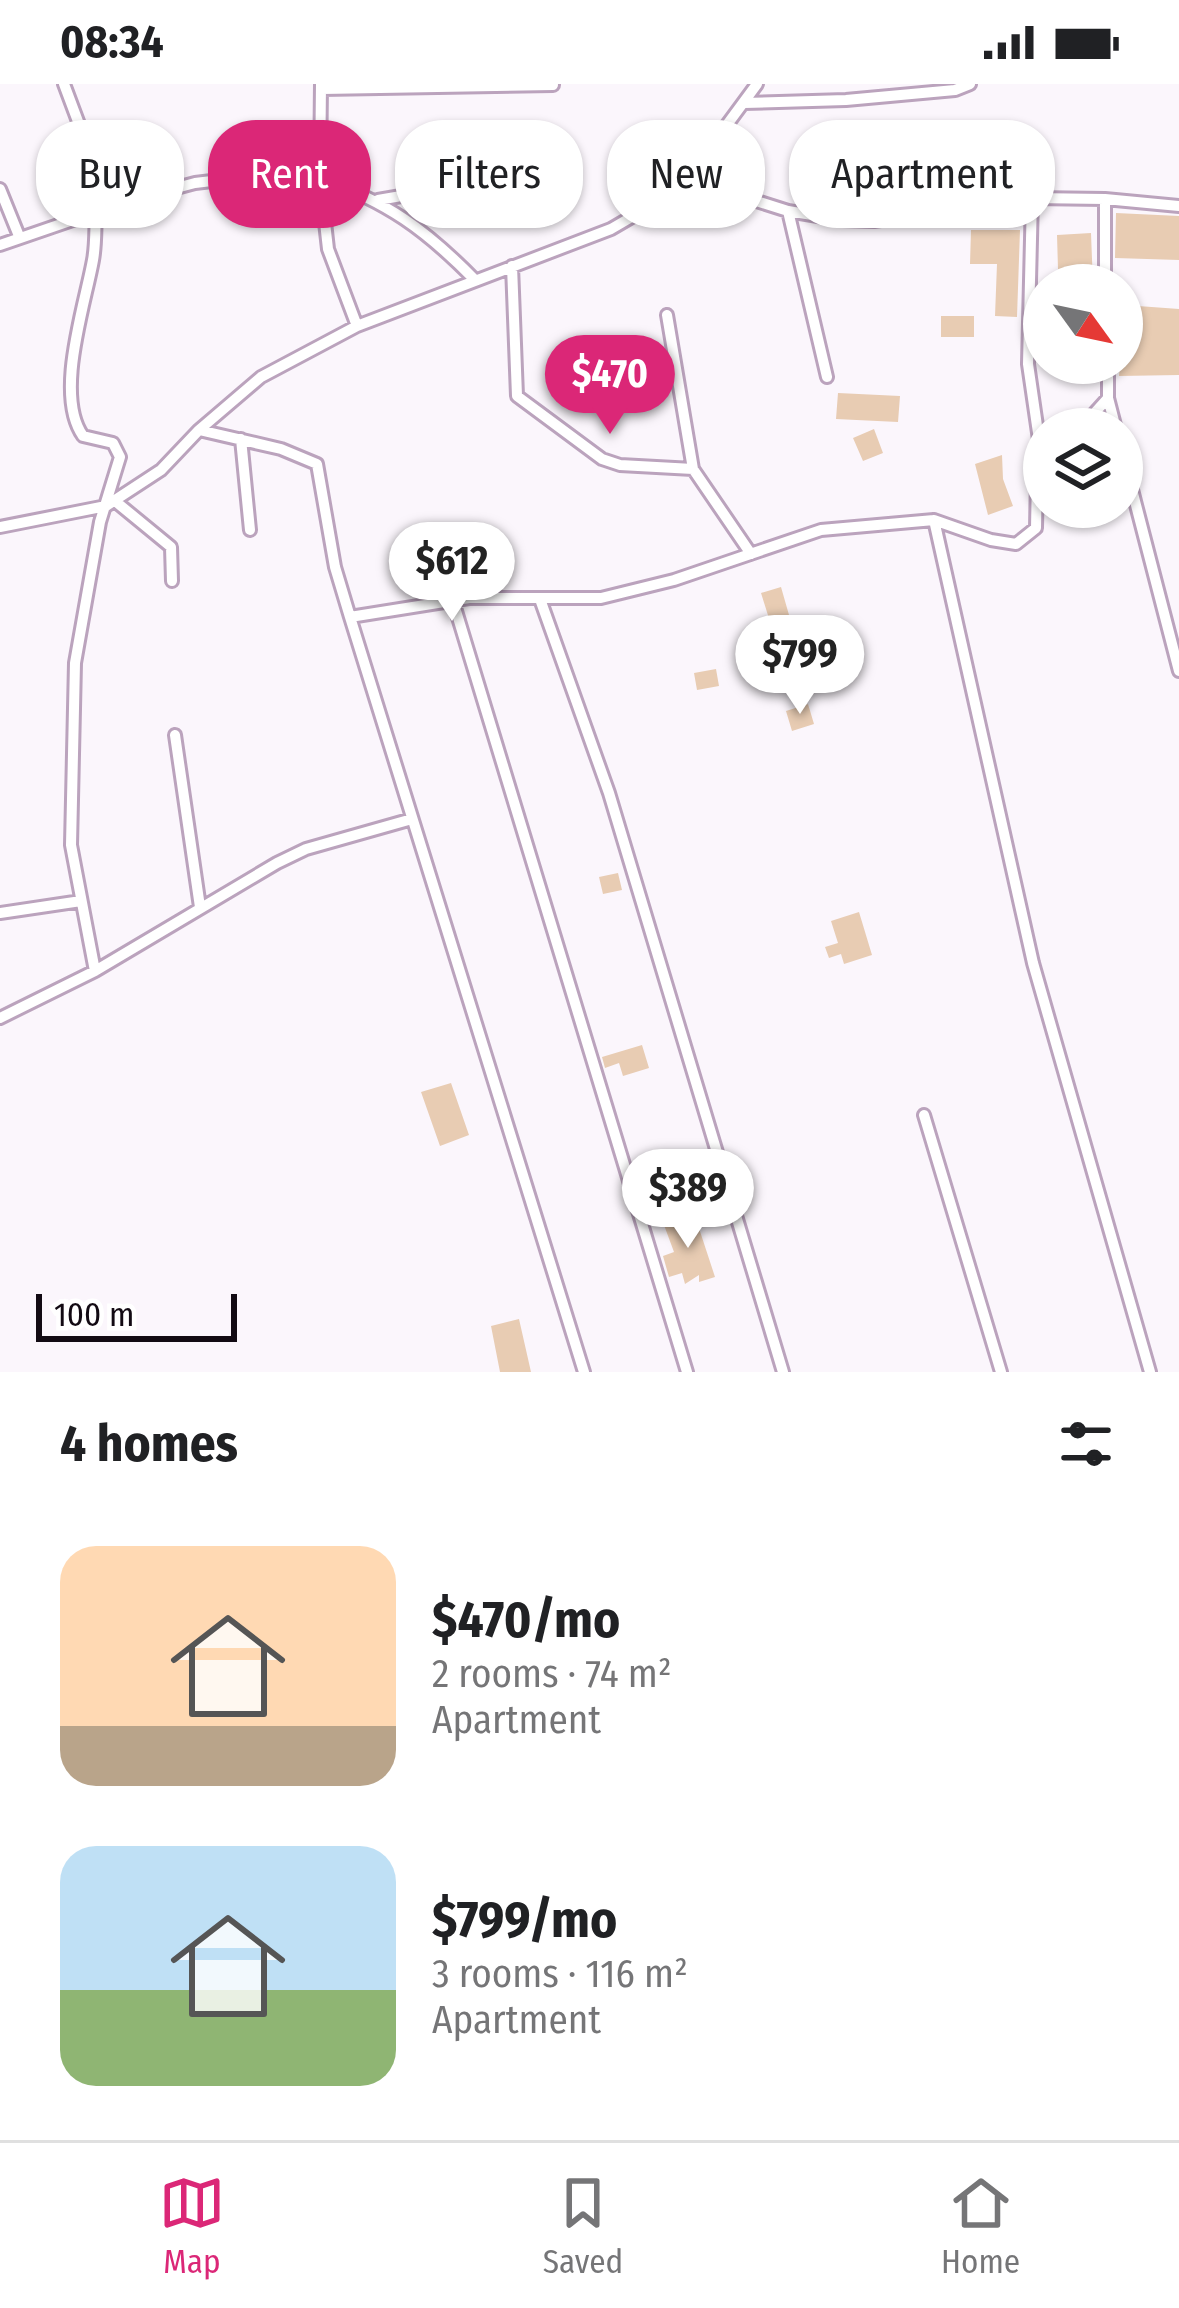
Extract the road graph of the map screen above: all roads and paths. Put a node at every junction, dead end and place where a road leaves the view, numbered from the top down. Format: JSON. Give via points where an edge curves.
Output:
{"nodes":[{"id":1,"x":64,"y":84,"type":"edge"},
{"id":2,"x":757,"y":84,"type":"edge"},
{"id":3,"x":970,"y":84,"type":"edge"},
{"id":4,"x":553,"y":85,"type":"edge"},
{"id":5,"x":408,"y":86,"type":"edge"},
{"id":6,"x":321,"y":87,"type":"edge"},
{"id":7,"x":744,"y":103,"type":"junction"},
{"id":8,"x":77,"y":120,"type":"edge"},
{"id":9,"x":321,"y":120,"type":"edge"},
{"id":10,"x":731,"y":120,"type":"edge"},
{"id":11,"x":0,"y":189,"type":"edge"},
{"id":12,"x":371,"y":197,"type":"edge"},
{"id":13,"x":395,"y":197,"type":"edge"},
{"id":14,"x":1055,"y":198,"type":"edge"},
{"id":15,"x":1105,"y":199,"type":"junction"},
{"id":16,"x":378,"y":200,"type":"junction"},
{"id":17,"x":765,"y":204,"type":"edge"},
{"id":18,"x":1179,"y":206,"type":"edge"},
{"id":19,"x":788,"y":211,"type":"joint"},
{"id":20,"x":45,"y":228,"type":"edge"},
{"id":21,"x":95,"y":228,"type":"edge"},
{"id":22,"x":326,"y":228,"type":"edge"},
{"id":23,"x":613,"y":228,"type":"edge"},
{"id":24,"x":1031,"y":228,"type":"edge"},
{"id":25,"x":19,"y":236,"type":"junction"},
{"id":26,"x":0,"y":245,"type":"edge"},
{"id":27,"x":1105,"y":264,"type":"edge"},
{"id":28,"x":512,"y":266,"type":"junction"},
{"id":29,"x":475,"y":280,"type":"junction"},
{"id":30,"x":668,"y":315,"type":"dead end"},
{"id":31,"x":357,"y":326,"type":"junction"},
{"id":32,"x":826,"y":377,"type":"dead end"},
{"id":33,"x":1108,"y":384,"type":"edge"},
{"id":34,"x":1108,"y":398,"type":"junction"},
{"id":35,"x":1034,"y":408,"type":"edge"},
{"id":36,"x":1099,"y":408,"type":"edge"},
{"id":37,"x":1111,"y":408,"type":"edge"},
{"id":38,"x":199,"y":430,"type":"junction"},
{"id":39,"x":241,"y":439,"type":"junction"},
{"id":40,"x":693,"y":469,"type":"junction"},
{"id":41,"x":110,"y":504,"type":"junction"},
{"id":42,"x":934,"y":520,"type":"junction"},
{"id":43,"x":0,"y":526,"type":"edge"},
{"id":44,"x":1036,"y":528,"type":"edge"},
{"id":45,"x":1142,"y":528,"type":"edge"},
{"id":46,"x":250,"y":530,"type":"dead end"},
{"id":47,"x":751,"y":554,"type":"junction"},
{"id":48,"x":172,"y":581,"type":"dead end"},
{"id":49,"x":540,"y":599,"type":"junction"},
{"id":50,"x":453,"y":601,"type":"junction"},
{"id":51,"x":350,"y":617,"type":"junction"},
{"id":52,"x":1179,"y":671,"type":"edge"},
{"id":53,"x":175,"y":735,"type":"dead end"},
{"id":54,"x":412,"y":820,"type":"junction"},
{"id":55,"x":82,"y":902,"type":"junction"},
{"id":56,"x":200,"y":907,"type":"junction"},
{"id":57,"x":0,"y":913,"type":"edge"},
{"id":58,"x":95,"y":971,"type":"junction"},
{"id":59,"x":0,"y":1018,"type":"edge"},
{"id":60,"x":925,"y":1114,"type":"dead end"},
{"id":61,"x":584,"y":1372,"type":"edge"},
{"id":62,"x":686,"y":1372,"type":"edge"},
{"id":63,"x":783,"y":1372,"type":"edge"},
{"id":64,"x":1000,"y":1372,"type":"edge"},
{"id":65,"x":1150,"y":1372,"type":"edge"}],
"edges":[{"from":1,"to":8,"type":"street"},
{"from":2,"to":7,"type":"street"},
{"from":3,"to":7,"type":"street"},
{"from":4,"to":5,"type":"street"},
{"from":5,"to":6,"type":"street"},
{"from":6,"to":9,"type":"street"},
{"from":7,"to":10,"type":"street"},
{"from":11,"to":25,"type":"street"},
{"from":12,"to":16,"type":"street"},
{"from":13,"to":16,"type":"street"},
{"from":14,"to":15,"type":"street"},
{"from":15,"to":18,"type":"street"},
{"from":15,"to":27,"type":"street"},
{"from":16,"to":29,"type":"street"},
{"from":17,"to":19,"type":"street"},
{"from":19,"to":32,"type":"street"},
{"from":20,"to":25,"type":"street"},
{"from":21,"to":41,"type":"street","via":[[73,346],[74,394],[78,431],[118,448]]},
{"from":22,"to":31,"type":"street"},
{"from":23,"to":28,"type":"street"},
{"from":24,"to":35,"type":"street"},
{"from":25,"to":26,"type":"street"},
{"from":28,"to":29,"type":"street"},
{"from":28,"to":40,"type":"street","via":[[518,396],[602,460]]},
{"from":29,"to":31,"type":"street"},
{"from":30,"to":40,"type":"street"},
{"from":31,"to":38,"type":"street","via":[[261,377]]},
{"from":33,"to":34,"type":"street"},
{"from":34,"to":36,"type":"street"},
{"from":34,"to":37,"type":"street"},
{"from":38,"to":39,"type":"street"},
{"from":38,"to":41,"type":"street","via":[[161,470]]},
{"from":39,"to":46,"type":"street"},
{"from":39,"to":51,"type":"street","via":[[317,464]]},
{"from":40,"to":47,"type":"street"},
{"from":41,"to":43,"type":"street"},
{"from":41,"to":48,"type":"street","via":[[167,541]]},
{"from":41,"to":55,"type":"street","via":[[75,663],[70,845]]},
{"from":42,"to":44,"type":"street","via":[[1006,544]]},
{"from":42,"to":47,"type":"street","via":[[821,530]]},
{"from":42,"to":65,"type":"street","via":[[1033,963]]},
{"from":45,"to":52,"type":"street"},
{"from":47,"to":49,"type":"street","via":[[602,598]]},
{"from":49,"to":50,"type":"street"},
{"from":49,"to":63,"type":"street","via":[[609,793]]},
{"from":50,"to":51,"type":"street"},
{"from":50,"to":62,"type":"street"},
{"from":51,"to":54,"type":"street"},
{"from":53,"to":56,"type":"street"},
{"from":54,"to":56,"type":"street","via":[[306,849]]},
{"from":54,"to":61,"type":"street"},
{"from":55,"to":57,"type":"street"},
{"from":55,"to":58,"type":"street"},
{"from":56,"to":58,"type":"street"},
{"from":58,"to":59,"type":"street"},
{"from":60,"to":64,"type":"street"}]}
